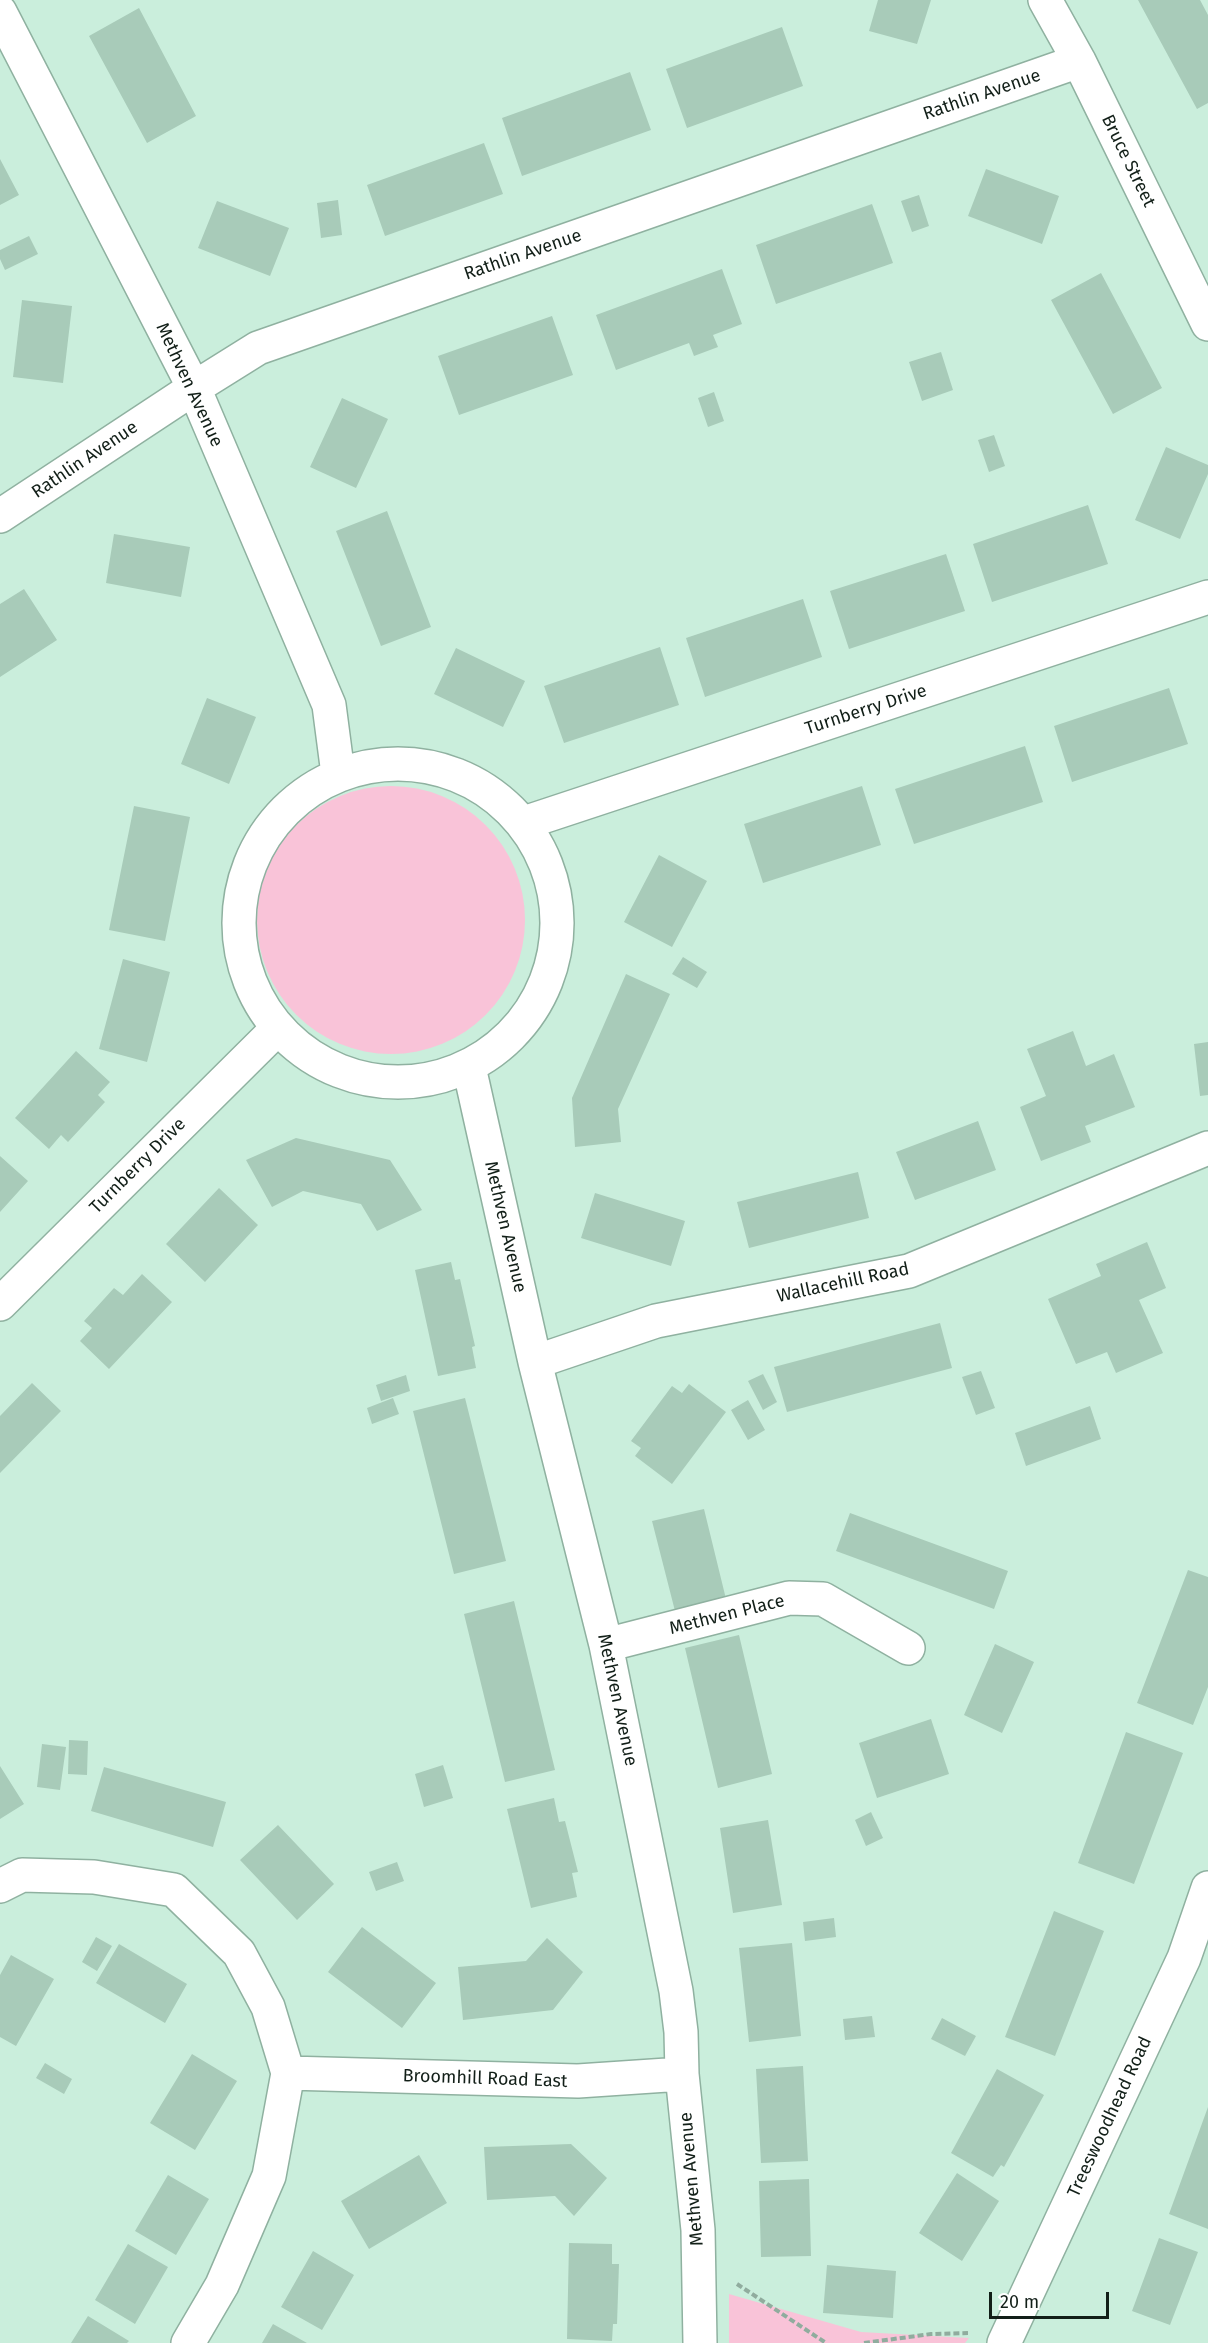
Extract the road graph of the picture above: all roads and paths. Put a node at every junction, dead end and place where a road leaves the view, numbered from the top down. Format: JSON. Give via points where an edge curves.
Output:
{"nodes":[{"id":1,"x":1045,"y":0,"type":"edge"},
{"id":2,"x":0,"y":12,"type":"edge"},
{"id":3,"x":1078,"y":61,"type":"junction"},
{"id":4,"x":1208,"y":324,"type":"edge"},
{"id":5,"x":194,"y":388,"type":"junction"},
{"id":6,"x":0,"y":516,"type":"edge"},
{"id":7,"x":1208,"y":597,"type":"edge"},
{"id":8,"x":338,"y":774,"type":"junction"},
{"id":9,"x":524,"y":823,"type":"junction"},
{"id":10,"x":277,"y":1029,"type":"junction"},
{"id":11,"x":469,"y":1067,"type":"junction"},
{"id":12,"x":1208,"y":1148,"type":"edge"},
{"id":13,"x":0,"y":1304,"type":"edge"},
{"id":14,"x":536,"y":1362,"type":"junction"},
{"id":15,"x":606,"y":1645,"type":"junction"},
{"id":16,"x":909,"y":1648,"type":"dead end"},
{"id":17,"x":0,"y":1886,"type":"edge"},
{"id":18,"x":1208,"y":1888,"type":"edge"},
{"id":19,"x":288,"y":2073,"type":"junction"},
{"id":20,"x":682,"y":2074,"type":"junction"},
{"id":21,"x":732,"y":2277,"type":"dead end"},
{"id":22,"x":1006,"y":2338,"type":"edge"},
{"id":23,"x":188,"y":2343,"type":"edge"},
{"id":24,"x":700,"y":2343,"type":"edge"},
{"id":25,"x":826,"y":2343,"type":"edge"},
{"id":26,"x":864,"y":2343,"type":"edge"}],
"edges":[{"from":1,"to":3,"type":"street","name":"Bruce Street"},
{"from":2,"to":5,"type":"street","name":"Methven Avenue"},
{"from":3,"to":4,"type":"street","name":"Bruce Street"},
{"from":3,"to":5,"type":"street","name":"Rathlin Avenue","via":[[258,348]]},
{"from":5,"to":6,"type":"street","name":"Rathlin Avenue"},
{"from":5,"to":8,"type":"street","name":"Methven Avenue","via":[[329,705]]},
{"from":7,"to":9,"type":"street","name":"Turnberry Drive"},
{"from":8,"to":9,"type":"street","via":[[388,763],[439,768],[486,789]]},
{"from":8,"to":10,"type":"street","via":[[300,795],[270,826],[248,864],[238,907],[240,951],[253,992]]},
{"from":9,"to":11,"type":"street","via":[[547,865],[557,911],[554,959],[537,1003],[508,1040]]},
{"from":10,"to":11,"type":"street","via":[[318,1062],[366,1081],[418,1082]]},
{"from":10,"to":13,"type":"street","name":"Turnberry Drive"},
{"from":11,"to":14,"type":"street","name":"Methven Avenue"},
{"from":12,"to":14,"type":"street","name":"Wallacehill Road","via":[[909,1270],[656,1321]]},
{"from":14,"to":15,"type":"street","name":"Methven Avenue"},
{"from":15,"to":16,"type":"street","name":"Methven Place","via":[[789,1598],[824,1599]]},
{"from":15,"to":20,"type":"street","name":"Methven Avenue","via":[[676,1991]]},
{"from":17,"to":19,"type":"street","via":[[22,1875],[94,1877],[174,1890],[239,1953],[268,2007]]},
{"from":18,"to":22,"type":"street","name":"Treeswoodhead Road","via":[[1184,1958]]},
{"from":19,"to":20,"type":"street","name":"Broomhill Road East","via":[[578,2081]]},
{"from":19,"to":23,"type":"street","via":[[269,2176],[222,2285]]},
{"from":20,"to":24,"type":"street","name":"Methven Avenue","via":[[698,2230]]},
{"from":21,"to":25,"type":"path","via":[[738,2286]]},
{"from":22,"to":26,"type":"path","via":[[932,2334]]}]}
